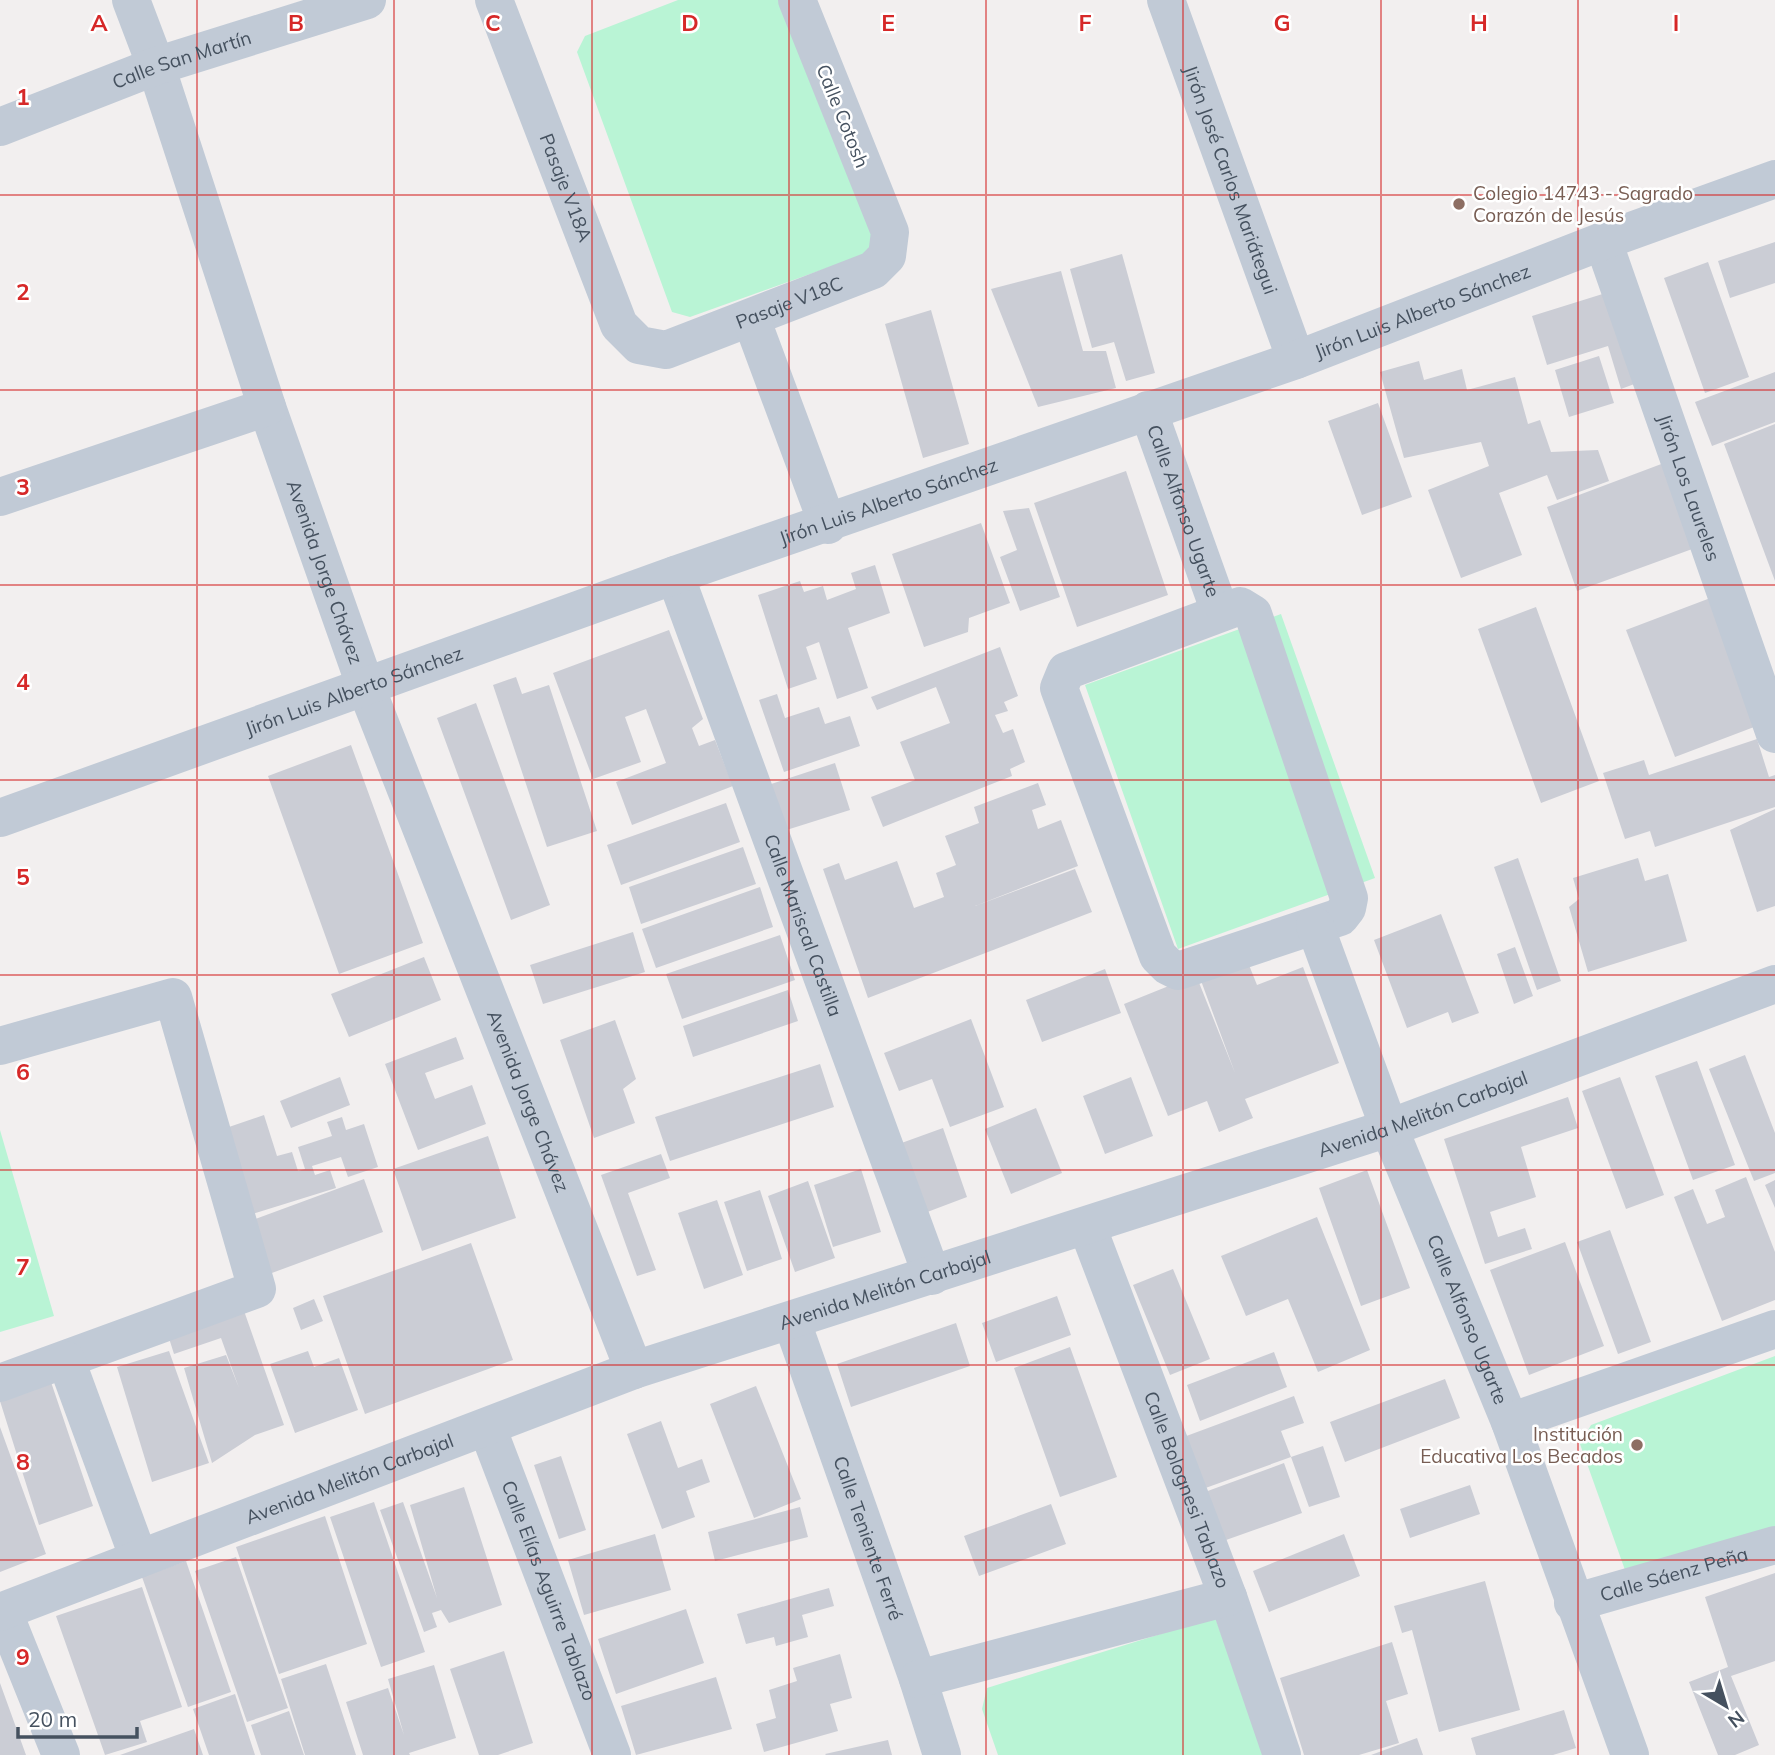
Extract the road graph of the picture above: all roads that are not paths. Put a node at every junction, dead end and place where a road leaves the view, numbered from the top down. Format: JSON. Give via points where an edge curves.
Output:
{"nodes":[{"id":1,"x":131,"y":0,"type":"edge"},
{"id":2,"x":367,"y":0,"type":"edge"},
{"id":3,"x":494,"y":0,"type":"edge"},
{"id":4,"x":797,"y":0,"type":"edge"},
{"id":5,"x":1166,"y":0,"type":"edge"},
{"id":6,"x":156,"y":66,"type":"junction"},
{"id":7,"x":0,"y":127,"type":"edge"},
{"id":8,"x":1775,"y":179,"type":"edge"},
{"id":9,"x":890,"y":232,"type":"joint"},
{"id":10,"x":1602,"y":241,"type":"junction"},
{"id":11,"x":751,"y":318,"type":"junction"},
{"id":12,"x":666,"y":351,"type":"joint"},
{"id":13,"x":1296,"y":360,"type":"junction"},
{"id":14,"x":267,"y":407,"type":"junction"},
{"id":15,"x":1149,"y":410,"type":"junction"},
{"id":16,"x":0,"y":497,"type":"edge"},
{"id":17,"x":828,"y":525,"type":"junction"},
{"id":18,"x":676,"y":575,"type":"junction"},
{"id":19,"x":1220,"y":612,"type":"junction"},
{"id":20,"x":365,"y":685,"type":"junction"},
{"id":21,"x":1775,"y":734,"type":"edge"},
{"id":22,"x":0,"y":818,"type":"edge"},
{"id":23,"x":1315,"y":926,"type":"junction"},
{"id":24,"x":1775,"y":984,"type":"edge"},
{"id":25,"x":0,"y":1046,"type":"edge"},
{"id":26,"x":1389,"y":1128,"type":"junction"},
{"id":27,"x":1087,"y":1226,"type":"junction"},
{"id":28,"x":932,"y":1276,"type":"junction"},
{"id":29,"x":792,"y":1322,"type":"junction"},
{"id":30,"x":1775,"y":1329,"type":"edge"},
{"id":31,"x":66,"y":1360,"type":"junction"},
{"id":32,"x":634,"y":1370,"type":"junction"},
{"id":33,"x":0,"y":1383,"type":"edge"},
{"id":34,"x":1510,"y":1422,"type":"junction"},
{"id":35,"x":486,"y":1427,"type":"junction"},
{"id":36,"x":1775,"y":1545,"type":"edge"},
{"id":37,"x":139,"y":1559,"type":"junction"},
{"id":38,"x":1228,"y":1597,"type":"junction"},
{"id":39,"x":1573,"y":1603,"type":"junction"},
{"id":40,"x":2,"y":1612,"type":"edge"},
{"id":41,"x":918,"y":1679,"type":"junction"},
{"id":42,"x":601,"y":1752,"type":"edge"},
{"id":43,"x":61,"y":1755,"type":"edge"},
{"id":44,"x":942,"y":1755,"type":"edge"},
{"id":45,"x":1282,"y":1755,"type":"edge"},
{"id":46,"x":1630,"y":1755,"type":"edge"}],
"edges":[{"from":1,"to":6,"type":"street","name":"Avenida Jorge Chávez"},
{"from":2,"to":6,"type":"street","name":"Calle San Martín"},
{"from":3,"to":12,"type":"street","name":"Pasaje V18A","via":[[619,326],[639,345]]},
{"from":4,"to":9,"type":"street","name":"Calle Cotosh"},
{"from":5,"to":13,"type":"street","name":"Jirón José Carlos Mariátegui"},
{"from":6,"to":7,"type":"street","name":"Calle San Martín"},
{"from":6,"to":14,"type":"street","name":"Avenida Jorge Chávez"},
{"from":8,"to":10,"type":"street","name":"Jirón Luis Alberto Sánchez"},
{"from":9,"to":11,"type":"street","name":"Pasaje V18C","via":[[887,256],[873,270]]},
{"from":10,"to":13,"type":"street","name":"Jirón Luis Alberto Sánchez"},
{"from":10,"to":21,"type":"street","name":"Jirón Los Laureles"},
{"from":11,"to":12,"type":"street","name":"Pasaje V18C"},
{"from":11,"to":17,"type":"street"},
{"from":13,"to":15,"type":"street","name":"Jirón Luis Alberto Sánchez"},
{"from":14,"to":16,"type":"street"},
{"from":14,"to":20,"type":"street","name":"Avenida Jorge Chávez"},
{"from":15,"to":17,"type":"street","name":"Jirón Luis Alberto Sánchez"},
{"from":15,"to":19,"type":"street","name":"Calle Alfonso Ugarte"},
{"from":17,"to":18,"type":"street","name":"Jirón Luis Alberto Sánchez"},
{"from":18,"to":20,"type":"street","name":"Jirón Luis Alberto Sánchez"},
{"from":18,"to":28,"type":"street","name":"Calle Mariscal Castilla"},
{"from":19,"to":23,"type":"street","via":[[1240,606],[1253,614],[1349,898],[1340,917]]},
{"from":19,"to":23,"type":"street","via":[[1066,671],[1059,688],[1158,956],[1168,966],[1178,971]]},
{"from":20,"to":22,"type":"street","name":"Jirón Luis Alberto Sánchez"},
{"from":20,"to":32,"type":"street","name":"Avenida Jorge Chávez"},
{"from":23,"to":26,"type":"street","name":"Calle Alfonso Ugarte"},
{"from":24,"to":26,"type":"street","name":"Avenida Melitón Carbajal"},
{"from":25,"to":31,"type":"street","via":[[173,997],[257,1289]]},
{"from":26,"to":27,"type":"street","name":"Avenida Melitón Carbajal"},
{"from":26,"to":34,"type":"street","name":"Calle Alfonso Ugarte"},
{"from":27,"to":28,"type":"street","name":"Avenida Melitón Carbajal"},
{"from":27,"to":38,"type":"street","name":"Calle Bolognesi Tablazo"},
{"from":28,"to":29,"type":"street","name":"Avenida Melitón Carbajal"},
{"from":29,"to":32,"type":"street","name":"Avenida Melitón Carbajal"},
{"from":29,"to":41,"type":"street","name":"Calle Teniente Ferré"},
{"from":30,"to":34,"type":"street"},
{"from":31,"to":33,"type":"street"},
{"from":31,"to":37,"type":"street"},
{"from":32,"to":35,"type":"street","name":"Avenida Melitón Carbajal"},
{"from":34,"to":39,"type":"street","name":"Calle Alfonso Ugarte"},
{"from":35,"to":37,"type":"street","name":"Avenida Melitón Carbajal"},
{"from":35,"to":42,"type":"street","name":"Calle Elías Aguirre Tablazo"},
{"from":36,"to":39,"type":"street","name":"Calle Sáenz Peña"},
{"from":37,"to":40,"type":"street","name":"Avenida Melitón Carbajal"},
{"from":38,"to":41,"type":"street"},
{"from":38,"to":45,"type":"street","name":"Calle Bolognesi Tablazo"},
{"from":39,"to":46,"type":"street","name":"Calle Alfonso Ugarte"},
{"from":40,"to":43,"type":"street"},
{"from":41,"to":44,"type":"street","name":"Calle Teniente Ferré"}]}
